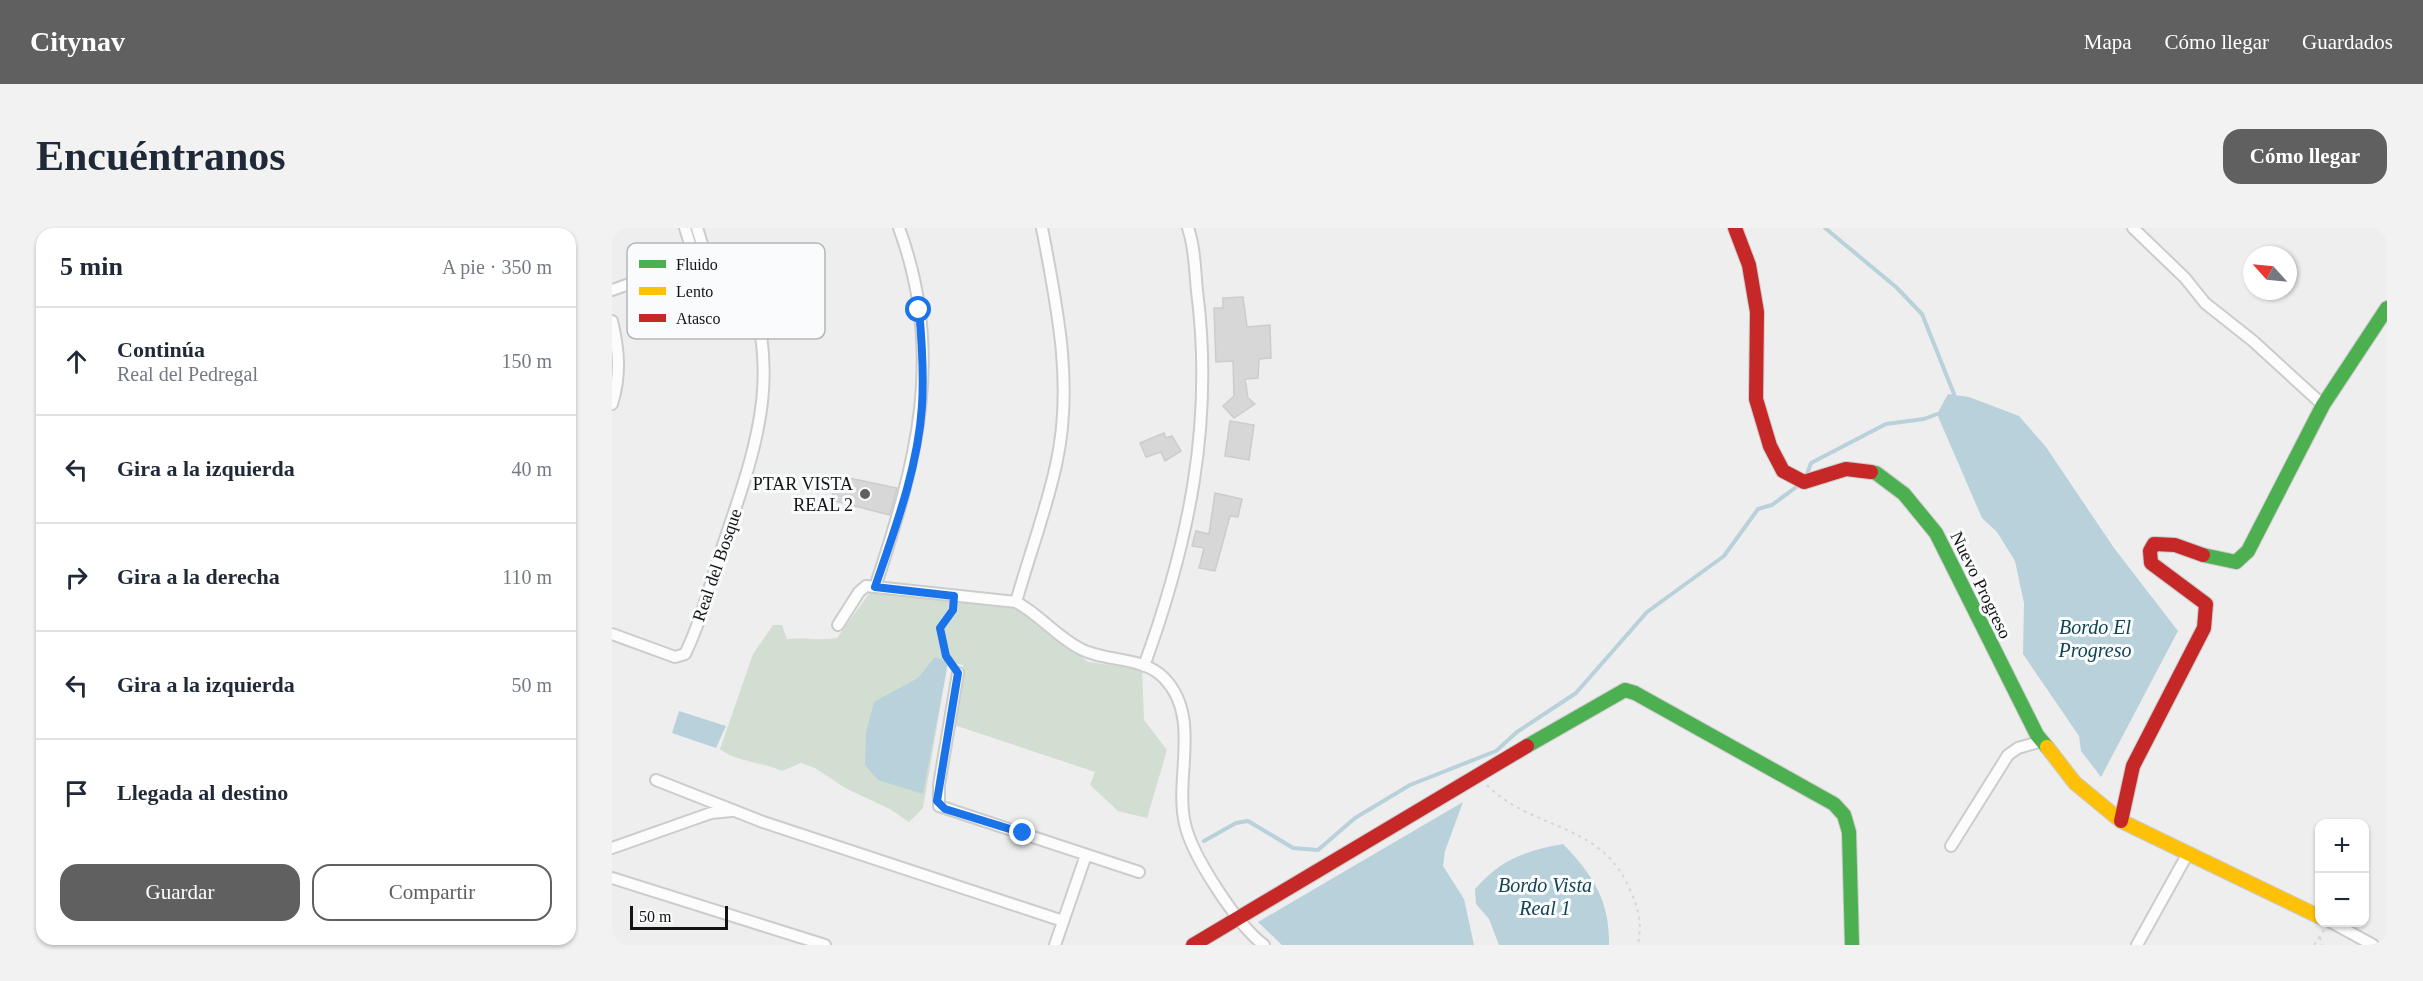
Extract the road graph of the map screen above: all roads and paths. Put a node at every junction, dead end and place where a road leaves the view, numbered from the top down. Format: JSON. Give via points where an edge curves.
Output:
{"nodes":[{"id":1,"x":685,"y":228,"type":"edge"},
{"id":2,"x":698,"y":228,"type":"edge"},
{"id":3,"x":1042,"y":228,"type":"edge"},
{"id":4,"x":1188,"y":228,"type":"edge"},
{"id":5,"x":1735,"y":228,"type":"edge"},
{"id":6,"x":2133,"y":228,"type":"edge"},
{"id":7,"x":899,"y":229,"type":"edge"},
{"id":8,"x":692,"y":243,"type":"edge"},
{"id":9,"x":699,"y":243,"type":"edge"},
{"id":10,"x":627,"y":285,"type":"edge"},
{"id":11,"x":612,"y":290,"type":"edge"},
{"id":12,"x":2387,"y":308,"type":"edge"},
{"id":13,"x":612,"y":321,"type":"edge"},
{"id":14,"x":761,"y":339,"type":"edge"},
{"id":15,"x":612,"y":404,"type":"edge"},
{"id":16,"x":2323,"y":405,"type":"junction"},
{"id":17,"x":875,"y":587,"type":"junction"},
{"id":18,"x":954,"y":596,"type":"junction"},
{"id":19,"x":1016,"y":602,"type":"junction"},
{"id":20,"x":838,"y":626,"type":"dead end"},
{"id":21,"x":612,"y":634,"type":"edge"},
{"id":22,"x":1144,"y":666,"type":"junction"},
{"id":23,"x":958,"y":673,"type":"joint"},
{"id":24,"x":2042,"y":741,"type":"junction"},
{"id":25,"x":656,"y":780,"type":"dead end"},
{"id":26,"x":1487,"y":785,"type":"dead end"},
{"id":27,"x":731,"y":811,"type":"junction"},
{"id":28,"x":2121,"y":821,"type":"junction"},
{"id":29,"x":1951,"y":846,"type":"dead end"},
{"id":30,"x":612,"y":848,"type":"edge"},
{"id":31,"x":1086,"y":855,"type":"junction"},
{"id":32,"x":2187,"y":855,"type":"junction"},
{"id":33,"x":1139,"y":872,"type":"dead end"},
{"id":34,"x":612,"y":878,"type":"edge"},
{"id":35,"x":2315,"y":915,"type":"edge"},
{"id":36,"x":1238,"y":918,"type":"junction"},
{"id":37,"x":1063,"y":921,"type":"junction"},
{"id":38,"x":2326,"y":927,"type":"edge"},
{"id":39,"x":2339,"y":927,"type":"edge"},
{"id":40,"x":2320,"y":937,"type":"junction"},
{"id":41,"x":825,"y":945,"type":"edge"},
{"id":42,"x":1054,"y":945,"type":"edge"},
{"id":43,"x":1193,"y":945,"type":"edge"},
{"id":44,"x":1264,"y":945,"type":"edge"},
{"id":45,"x":1638,"y":945,"type":"edge"},
{"id":46,"x":1852,"y":945,"type":"edge"},
{"id":47,"x":2137,"y":945,"type":"edge"},
{"id":48,"x":2314,"y":945,"type":"edge"},
{"id":49,"x":2322,"y":945,"type":"edge"},
{"id":50,"x":2373,"y":945,"type":"edge"}],
"edges":[{"from":1,"to":8,"type":"street"},
{"from":2,"to":9,"type":"street"},
{"from":3,"to":19,"type":"street","via":[[1063,353],[1063,418],[1056,464]]},
{"from":4,"to":22,"type":"street","via":[[1202,327],[1204,409],[1187,523]]},
{"from":5,"to":24,"type":"street","name":"Nuevo Progreso","via":[[1749,265],[1757,312],[1756,399],[1770,446],[1783,471],[1804,482],[1846,469],[1876,473],[1905,494],[1935,533]]},
{"from":6,"to":16,"type":"street","via":[[2205,303]]},
{"from":7,"to":17,"type":"street","via":[[919,310],[922,408],[911,471]]},
{"from":10,"to":11,"type":"street"},
{"from":12,"to":16,"type":"street"},
{"from":13,"to":15,"type":"street","via":[[620,352]]},
{"from":14,"to":21,"type":"street","name":"Real del Bosque","via":[[762,420],[752,461],[685,654],[675,657]]},
{"from":16,"to":28,"type":"street","via":[[2248,551],[2236,562],[2221,562],[2167,542],[2154,544],[2150,551],[2151,562],[2206,604],[2204,628],[2133,766]]},
{"from":17,"to":18,"type":"street"},
{"from":17,"to":20,"type":"street","via":[[866,586],[859,592]]},
{"from":18,"to":19,"type":"street"},
{"from":18,"to":23,"type":"path","via":[[953,610],[940,628],[946,656]]},
{"from":19,"to":22,"type":"street","via":[[1078,648]]},
{"from":22,"to":36,"type":"street","via":[[1164,677],[1175,694],[1185,724],[1185,825],[1197,855]]},
{"from":23,"to":31,"type":"street","via":[[939,806]]},
{"from":24,"to":28,"type":"street","name":"Nuevo Progreso","via":[[2075,783]]},
{"from":24,"to":29,"type":"street","via":[[2008,755]]},
{"from":25,"to":27,"type":"street"},
{"from":26,"to":45,"type":"path","via":[[1527,812],[1578,833],[1622,870],[1640,912]]},
{"from":27,"to":30,"type":"street","via":[[711,813]]},
{"from":27,"to":37,"type":"street"},
{"from":28,"to":32,"type":"street","name":"Nuevo Progreso"},
{"from":31,"to":33,"type":"street"},
{"from":31,"to":37,"type":"street"},
{"from":32,"to":35,"type":"street","name":"Nuevo Progreso"},
{"from":32,"to":47,"type":"street"},
{"from":34,"to":41,"type":"street"},
{"from":36,"to":43,"type":"street"},
{"from":36,"to":44,"type":"street","via":[[1248,933]]},
{"from":36,"to":46,"type":"street","via":[[1625,690],[1834,804],[1844,815],[1849,832]]},
{"from":37,"to":42,"type":"street"},
{"from":38,"to":40,"type":"path"},
{"from":39,"to":50,"type":"street"},
{"from":40,"to":48,"type":"path"},
{"from":40,"to":49,"type":"path"}]}
